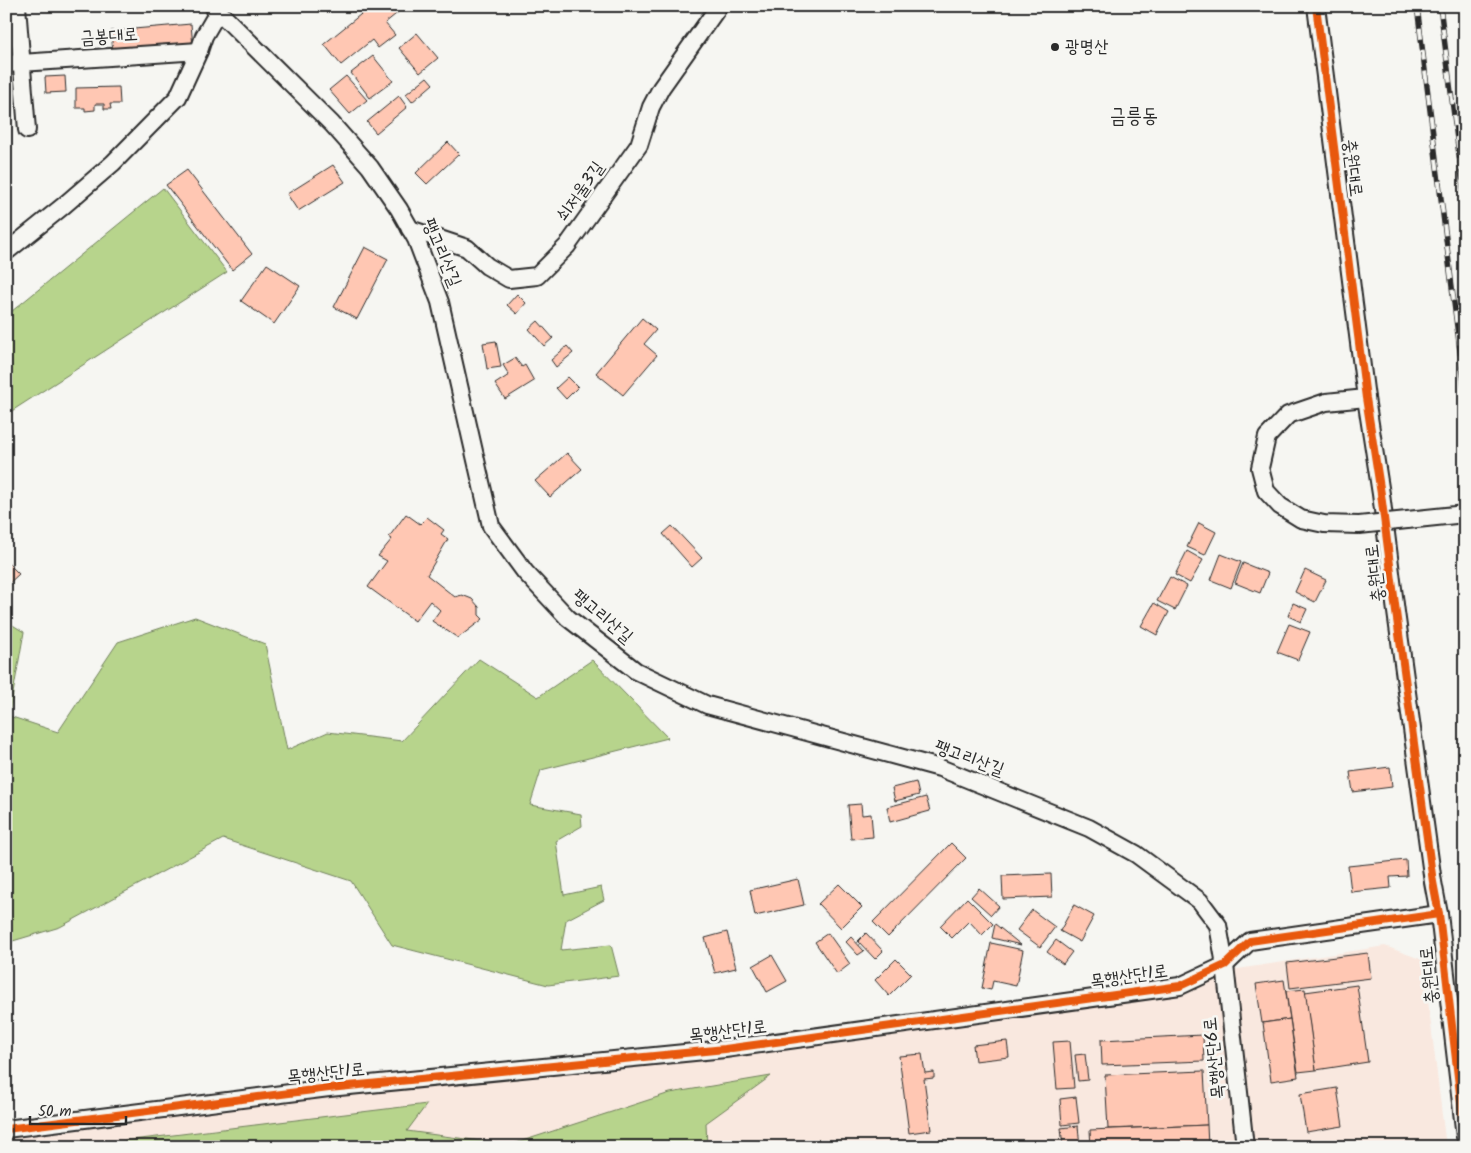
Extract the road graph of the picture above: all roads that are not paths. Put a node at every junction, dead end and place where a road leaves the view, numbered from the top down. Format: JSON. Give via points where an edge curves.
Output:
{"nodes":[{"id":1,"x":17,"y":6,"type":"edge"},
{"id":2,"x":719,"y":6,"type":"edge"},
{"id":3,"x":1316,"y":6,"type":"edge"},
{"id":4,"x":215,"y":9,"type":"edge"},
{"id":5,"x":199,"y":51,"type":"junction"},
{"id":6,"x":14,"y":63,"type":"edge"},
{"id":7,"x":27,"y":130,"type":"dead end"},
{"id":8,"x":410,"y":229,"type":"junction"},
{"id":9,"x":6,"y":252,"type":"edge"},
{"id":10,"x":1366,"y":398,"type":"junction"},
{"id":11,"x":1465,"y":514,"type":"edge"},
{"id":12,"x":1439,"y":914,"type":"junction"},
{"id":13,"x":1225,"y":965,"type":"junction"},
{"id":14,"x":6,"y":1129,"type":"edge"},
{"id":15,"x":1465,"y":1137,"type":"edge"},
{"id":16,"x":1244,"y":1147,"type":"edge"}],
"edges":[{"from":1,"to":6,"type":"street"},
{"from":2,"to":8,"type":"street","name":"쇠저울3길","via":[[650,107],[639,145],[567,246],[537,276],[509,279],[487,266],[467,248]]},
{"from":3,"to":10,"type":"street","name":"충원대로"},
{"from":4,"to":5,"type":"street","name":"팽고리산길"},
{"from":4,"to":8,"type":"street","name":"팽고리산길","via":[[358,153]]},
{"from":5,"to":6,"type":"street","name":"금봉대로"},
{"from":5,"to":9,"type":"street","name":"팽고리산길","via":[[178,97],[156,120],[62,208]]},
{"from":6,"to":7,"type":"street"},
{"from":8,"to":13,"type":"street","name":"팽고리산길","via":[[440,302],[491,526],[525,572],[568,618],[636,671],[706,705],[940,768],[1089,828],[1136,854],[1200,901],[1218,925]]},
{"from":10,"to":11,"type":"street","bridge":true,"via":[[1326,402],[1288,415],[1267,437],[1260,468],[1266,491],[1280,506],[1301,519],[1324,524],[1359,526]]},
{"from":10,"to":12,"type":"street","name":"충원대로"},
{"from":12,"to":13,"type":"street","name":"목행산단1로","via":[[1250,942]]},
{"from":12,"to":15,"type":"street","name":"충원대로"},
{"from":13,"to":14,"type":"street","name":"목행산단1로","via":[[1180,986],[725,1049],[329,1088]]},
{"from":13,"to":16,"type":"street","name":"목행산단6로"}]}
